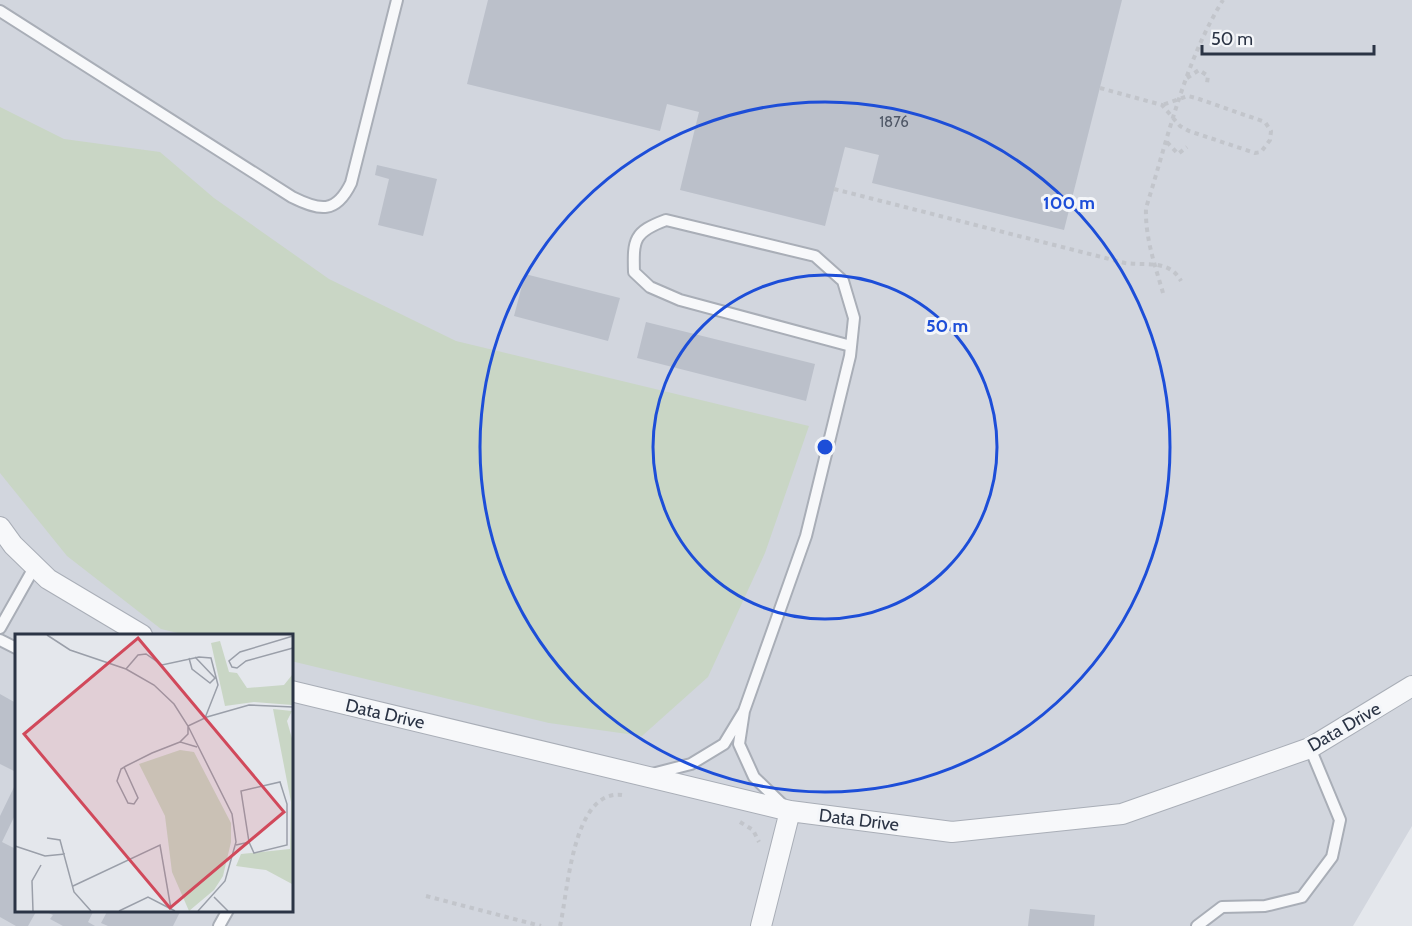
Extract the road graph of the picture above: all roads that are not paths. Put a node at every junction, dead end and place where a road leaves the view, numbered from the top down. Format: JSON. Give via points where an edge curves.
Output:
{"nodes":[{"id":1,"x":397,"y":0,"type":"edge"},
{"id":2,"x":0,"y":11,"type":"edge"},
{"id":3,"x":851,"y":346,"type":"junction"},
{"id":4,"x":0,"y":527,"type":"edge"},
{"id":5,"x":35,"y":566,"type":"junction"},
{"id":6,"x":0,"y":628,"type":"edge"},
{"id":7,"x":140,"y":634,"type":"edge"},
{"id":8,"x":0,"y":640,"type":"edge"},
{"id":9,"x":15,"y":648,"type":"edge"},
{"id":10,"x":1412,"y":686,"type":"edge"},
{"id":11,"x":292,"y":691,"type":"edge"},
{"id":12,"x":744,"y":711,"type":"junction"},
{"id":13,"x":1310,"y":748,"type":"junction"},
{"id":14,"x":644,"y":776,"type":"junction"},
{"id":15,"x":790,"y":811,"type":"junction"},
{"id":16,"x":227,"y":911,"type":"edge"},
{"id":17,"x":763,"y":925,"type":"edge"},
{"id":18,"x":219,"y":926,"type":"edge"},
{"id":19,"x":1197,"y":926,"type":"edge"}],
"edges":[{"from":1,"to":2,"type":"lane","via":[[351,183],[337,204],[325,208],[292,197]]},
{"from":3,"to":3,"type":"lane","via":[[854,318],[843,281],[815,256],[666,220],[645,228],[633,244],[634,272],[650,287],[680,300]]},
{"from":3,"to":12,"type":"lane","via":[[806,536]]},
{"from":4,"to":5,"type":"street"},
{"from":5,"to":6,"type":"lane"},
{"from":5,"to":7,"type":"street","via":[[48,579]]},
{"from":8,"to":9,"type":"lane"},
{"from":10,"to":13,"type":"street","name":"Data Drive"},
{"from":11,"to":14,"type":"street","name":"Data Drive"},
{"from":12,"to":14,"type":"lane","via":[[724,744],[691,764]]},
{"from":12,"to":15,"type":"lane","via":[[739,744],[754,777]]},
{"from":13,"to":15,"type":"street","name":"Data Drive","via":[[1122,814],[952,832]]},
{"from":13,"to":19,"type":"lane","via":[[1340,820],[1332,857],[1302,897],[1265,906],[1222,907]]},
{"from":14,"to":15,"type":"street","name":"Data Drive"},
{"from":15,"to":17,"type":"street"},
{"from":16,"to":18,"type":"lane"}]}
